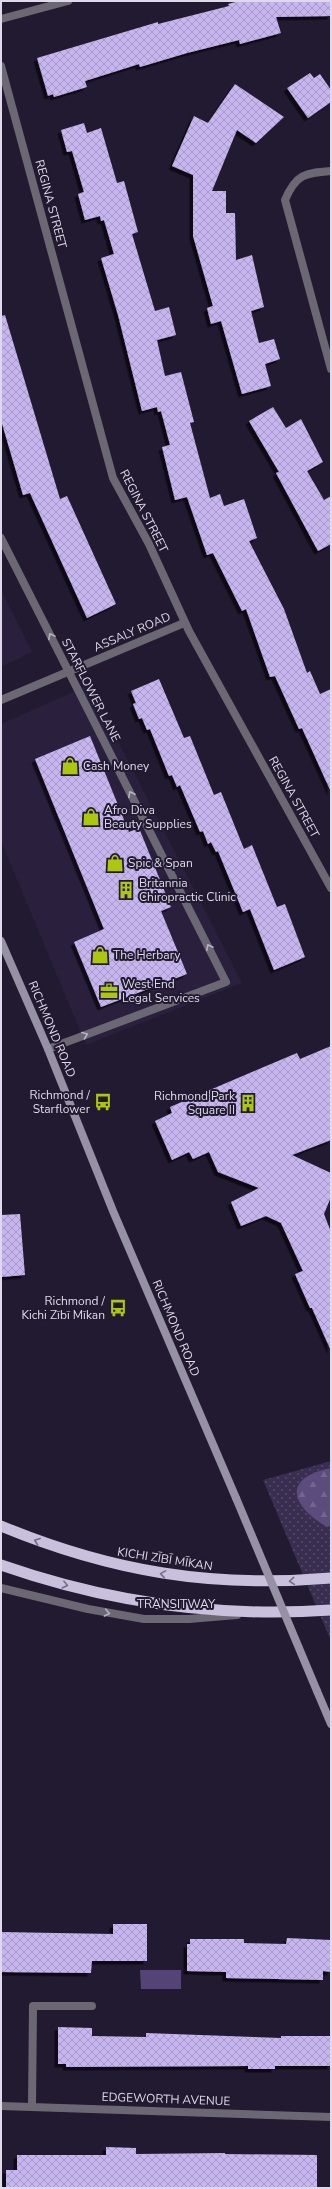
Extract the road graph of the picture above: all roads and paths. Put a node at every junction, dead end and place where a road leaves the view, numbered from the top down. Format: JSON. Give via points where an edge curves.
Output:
{"nodes":[{"id":1,"x":68,"y":1,"type":"edge"},
{"id":2,"x":1,"y":19,"type":"edge"},
{"id":3,"x":1,"y":66,"type":"edge"},
{"id":4,"x":331,"y":171,"type":"edge"},
{"id":5,"x":331,"y":369,"type":"edge"},
{"id":6,"x":1,"y":538,"type":"edge"},
{"id":7,"x":184,"y":623,"type":"junction"},
{"id":8,"x":69,"y":671,"type":"junction"},
{"id":9,"x":1,"y":700,"type":"edge"},
{"id":10,"x":331,"y":888,"type":"edge"},
{"id":11,"x":1,"y":941,"type":"edge"},
{"id":12,"x":48,"y":1049,"type":"junction"},
{"id":13,"x":1,"y":1526,"type":"edge"},
{"id":14,"x":1,"y":1565,"type":"edge"},
{"id":15,"x":331,"y":1578,"type":"edge"},
{"id":16,"x":1,"y":1588,"type":"edge"},
{"id":17,"x":331,"y":1610,"type":"edge"},
{"id":18,"x":281,"y":1612,"type":"junction"},
{"id":19,"x":331,"y":1724,"type":"edge"},
{"id":20,"x":92,"y":2006,"type":"dead end"},
{"id":21,"x":1,"y":2106,"type":"edge"},
{"id":22,"x":32,"y":2106,"type":"junction"},
{"id":23,"x":331,"y":2117,"type":"edge"}],
"edges":[{"from":1,"to":2,"type":"street"},
{"from":3,"to":7,"type":"street","name":"REGINA STREET","via":[[113,478],[149,544]]},
{"from":4,"to":5,"type":"street","via":[[306,173],[290,187],[285,200]]},
{"from":8,"to":6,"type":"street","name":"STARFLOWER LANE","one_way":true},
{"from":7,"to":8,"type":"street","name":"ASSALY ROAD"},
{"from":7,"to":10,"type":"street","name":"REGINA STREET"},
{"from":8,"to":9,"type":"street","name":"ASSALY ROAD"},
{"from":12,"to":8,"type":"street","name":"STARFLOWER LANE","one_way":true,"via":[[226,982]]},
{"from":11,"to":12,"type":"main road","name":"RICHMOND ROAD"},
{"from":12,"to":19,"type":"main road","name":"RICHMOND ROAD","bridge":true},
{"from":15,"to":13,"type":"highway","name":"KICHI ZĪBĪ MĪKAN","one_way":true,"via":[[281,1582],[207,1579],[150,1572],[87,1558]]},
{"from":14,"to":18,"type":"highway","one_way":true,"via":[[55,1583],[146,1602],[203,1609]]},
{"from":16,"to":18,"type":"street","name":"TRANSITWAY","one_way":true,"via":[[80,1607],[144,1618],[189,1619]]},
{"from":17,"to":18,"type":"highway"},
{"from":20,"to":22,"type":"street","via":[[33,2006]]},
{"from":21,"to":22,"type":"street","name":"EDGEWORTH AVENUE"},
{"from":22,"to":23,"type":"street","name":"EDGEWORTH AVENUE"}]}
